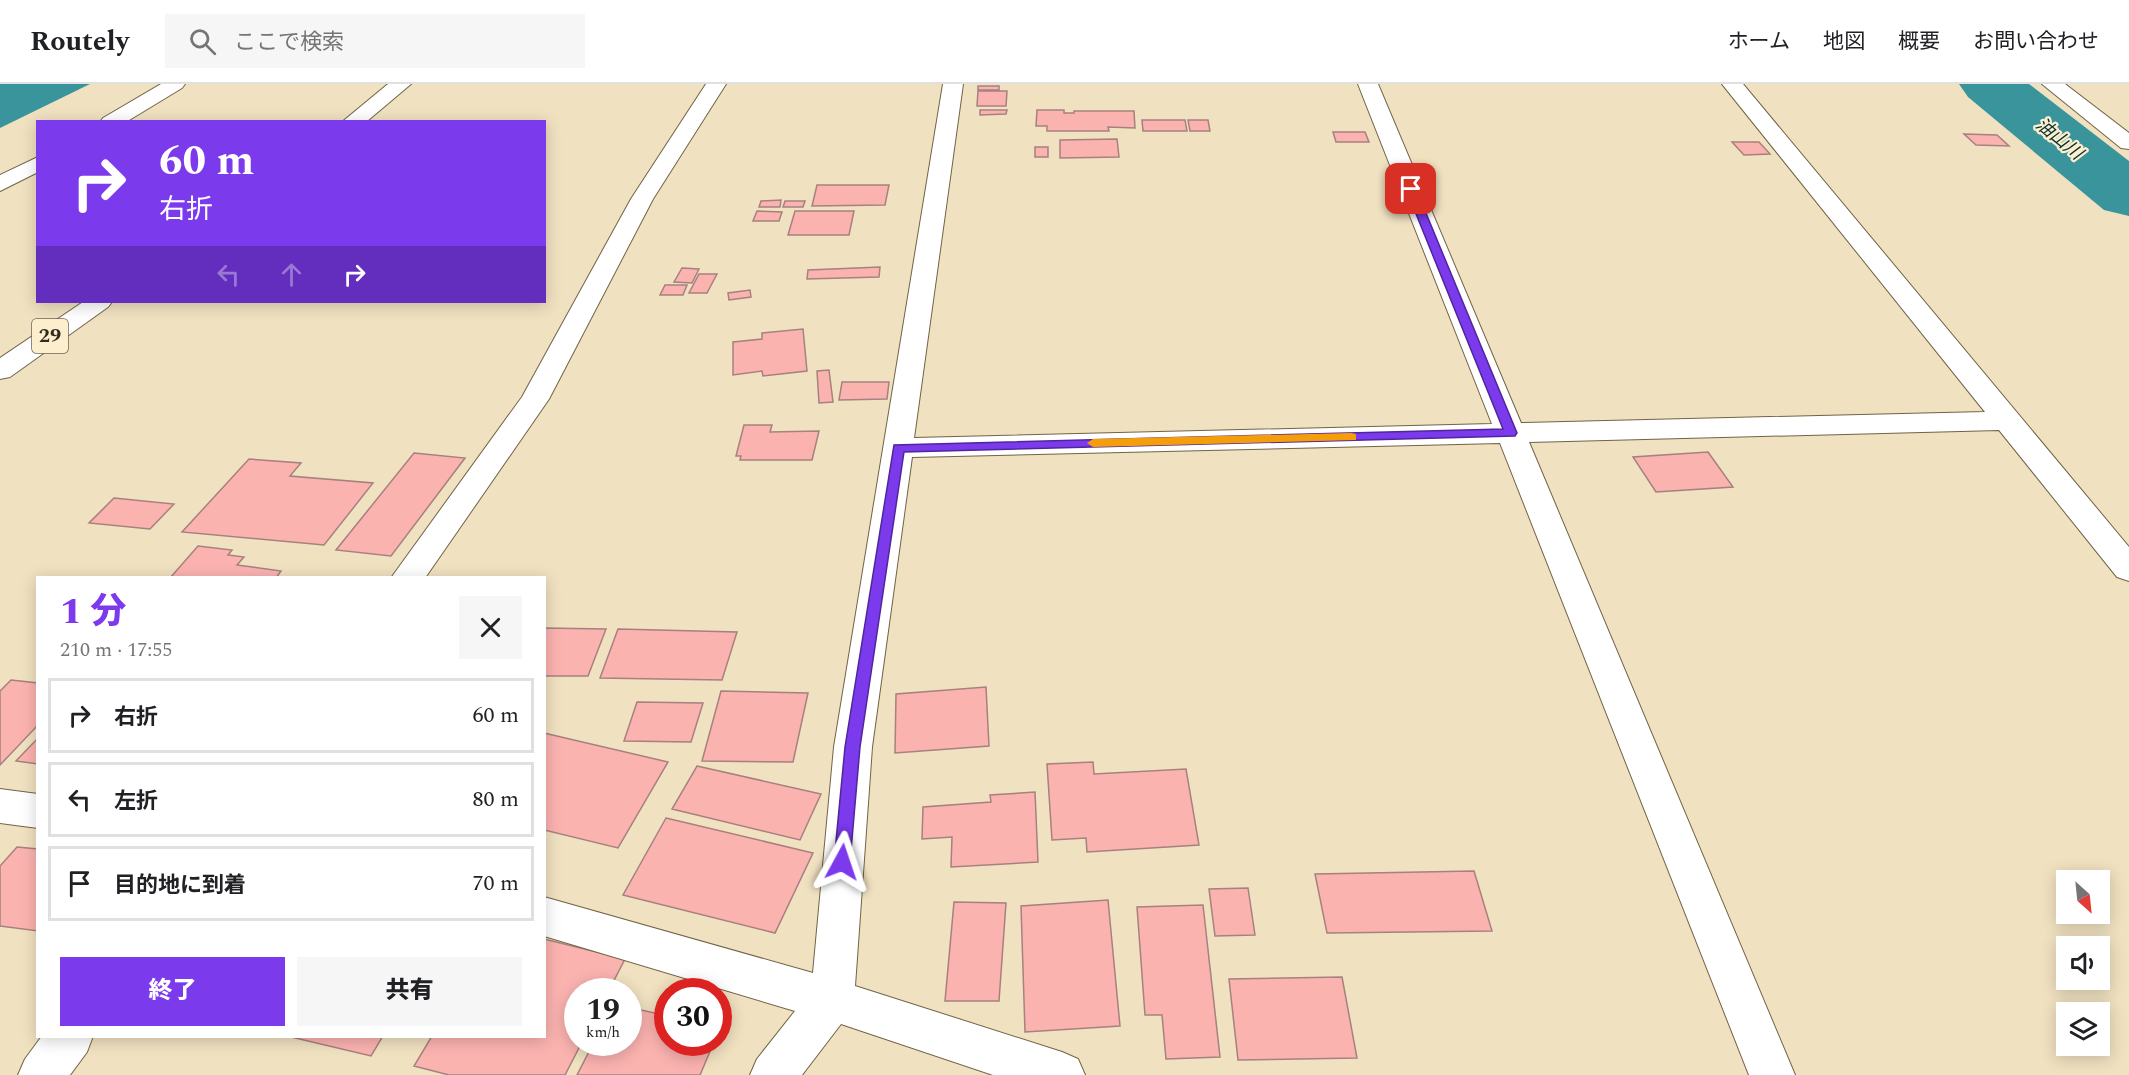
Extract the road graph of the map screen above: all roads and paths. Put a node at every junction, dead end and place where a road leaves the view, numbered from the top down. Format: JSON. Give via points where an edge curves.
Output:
{"nodes":[{"id":1,"x":175,"y":84,"type":"edge"},
{"id":2,"x":401,"y":84,"type":"edge"},
{"id":3,"x":716,"y":84,"type":"edge"},
{"id":4,"x":953,"y":84,"type":"edge"},
{"id":5,"x":1368,"y":84,"type":"edge"},
{"id":6,"x":1732,"y":84,"type":"edge"},
{"id":7,"x":2052,"y":84,"type":"edge"},
{"id":8,"x":2092,"y":115,"type":"junction"},
{"id":9,"x":2129,"y":116,"type":"edge"},
{"id":10,"x":113,"y":120,"type":"edge"},
{"id":11,"x":355,"y":120,"type":"edge"},
{"id":12,"x":2129,"y":143,"type":"edge"},
{"id":13,"x":36,"y":164,"type":"edge"},
{"id":14,"x":0,"y":184,"type":"edge"},
{"id":15,"x":98,"y":303,"type":"edge"},
{"id":16,"x":0,"y":371,"type":"edge"},
{"id":17,"x":2007,"y":421,"type":"junction"},
{"id":18,"x":1511,"y":433,"type":"junction"},
{"id":19,"x":898,"y":448,"type":"junction"},
{"id":20,"x":2129,"y":569,"type":"edge"},
{"id":21,"x":409,"y":576,"type":"edge"},
{"id":22,"x":0,"y":806,"type":"edge"},
{"id":23,"x":36,"y":812,"type":"edge"},
{"id":24,"x":546,"y":917,"type":"edge"},
{"id":25,"x":832,"y":1000,"type":"junction"},
{"id":26,"x":69,"y":1038,"type":"edge"},
{"id":27,"x":41,"y":1075,"type":"edge"},
{"id":28,"x":773,"y":1075,"type":"edge"},
{"id":29,"x":1062,"y":1075,"type":"edge"},
{"id":30,"x":1772,"y":1075,"type":"edge"}],
"edges":[{"from":1,"to":10,"type":"street"},
{"from":2,"to":11,"type":"street"},
{"from":3,"to":21,"type":"street","via":[[642,199],[535,399]]},
{"from":4,"to":19,"type":"street"},
{"from":5,"to":18,"type":"street"},
{"from":6,"to":17,"type":"street"},
{"from":7,"to":8,"type":"street"},
{"from":8,"to":9,"type":"street"},
{"from":8,"to":12,"type":"street"},
{"from":13,"to":14,"type":"street"},
{"from":15,"to":16,"type":"street","number":"29"},
{"from":17,"to":18,"type":"street"},
{"from":17,"to":20,"type":"street"},
{"from":18,"to":19,"type":"street"},
{"from":18,"to":30,"type":"street"},
{"from":19,"to":25,"type":"street","via":[[853,747]]},
{"from":22,"to":23,"type":"street"},
{"from":24,"to":25,"type":"street"},
{"from":25,"to":28,"type":"street"},
{"from":25,"to":29,"type":"street"},
{"from":26,"to":27,"type":"street"}]}
